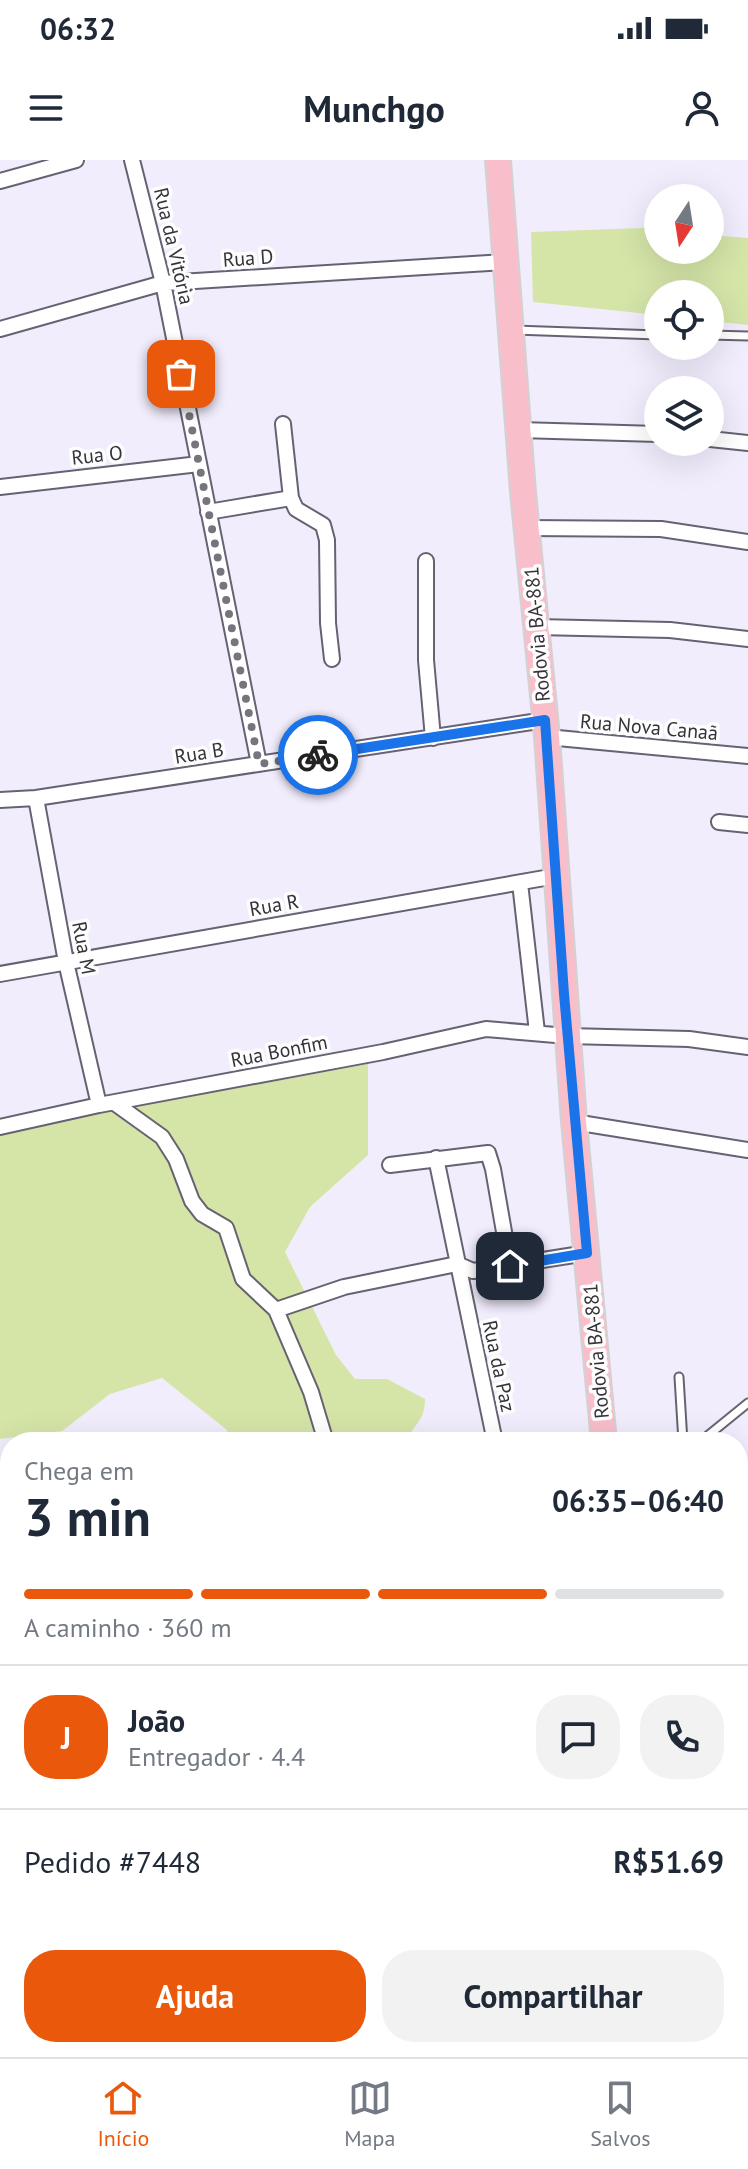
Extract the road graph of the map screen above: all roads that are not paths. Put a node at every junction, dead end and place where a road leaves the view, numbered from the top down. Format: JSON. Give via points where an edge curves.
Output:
{"nodes":[{"id":1,"x":76,"y":160,"type":"edge"},
{"id":2,"x":132,"y":160,"type":"edge"},
{"id":3,"x":498,"y":160,"type":"edge"},
{"id":4,"x":54,"y":163,"type":"edge"},
{"id":5,"x":0,"y":181,"type":"edge"},
{"id":6,"x":505,"y":262,"type":"junction"},
{"id":7,"x":163,"y":283,"type":"junction"},
{"id":8,"x":0,"y":329,"type":"edge"},
{"id":9,"x":511,"y":330,"type":"junction"},
{"id":10,"x":644,"y":335,"type":"edge"},
{"id":11,"x":724,"y":335,"type":"edge"},
{"id":12,"x":748,"y":336,"type":"edge"},
{"id":13,"x":283,"y":424,"type":"dead end"},
{"id":14,"x":519,"y":430,"type":"junction"},
{"id":15,"x":644,"y":434,"type":"edge"},
{"id":16,"x":724,"y":440,"type":"edge"},
{"id":17,"x":748,"y":443,"type":"edge"},
{"id":18,"x":199,"y":464,"type":"junction"},
{"id":19,"x":0,"y":487,"type":"edge"},
{"id":20,"x":291,"y":498,"type":"junction"},
{"id":21,"x":208,"y":512,"type":"junction"},
{"id":22,"x":527,"y":528,"type":"junction"},
{"id":23,"x":748,"y":542,"type":"edge"},
{"id":24,"x":426,"y":561,"type":"dead end"},
{"id":25,"x":537,"y":627,"type":"junction"},
{"id":26,"x":748,"y":639,"type":"edge"},
{"id":27,"x":332,"y":659,"type":"dead end"},
{"id":28,"x":546,"y":728,"type":"junction"},
{"id":29,"x":433,"y":738,"type":"junction"},
{"id":30,"x":748,"y":756,"type":"edge"},
{"id":31,"x":259,"y":764,"type":"junction"},
{"id":32,"x":36,"y":798,"type":"junction"},
{"id":33,"x":0,"y":800,"type":"edge"},
{"id":34,"x":719,"y":822,"type":"dead end"},
{"id":35,"x":748,"y":825,"type":"edge"},
{"id":36,"x":556,"y":876,"type":"junction"},
{"id":37,"x":520,"y":883,"type":"junction"},
{"id":38,"x":66,"y":962,"type":"junction"},
{"id":39,"x":0,"y":974,"type":"edge"},
{"id":40,"x":537,"y":1032,"type":"junction"},
{"id":41,"x":567,"y":1036,"type":"junction"},
{"id":42,"x":748,"y":1047,"type":"edge"},
{"id":43,"x":116,"y":1104,"type":"junction"},
{"id":44,"x":99,"y":1105,"type":"junction"},
{"id":45,"x":574,"y":1122,"type":"junction"},
{"id":46,"x":0,"y":1127,"type":"edge"},
{"id":47,"x":748,"y":1150,"type":"edge"},
{"id":48,"x":436,"y":1158,"type":"junction"},
{"id":49,"x":390,"y":1165,"type":"dead end"},
{"id":50,"x":587,"y":1253,"type":"junction"},
{"id":51,"x":457,"y":1264,"type":"junction"},
{"id":52,"x":510,"y":1266,"type":"junction"},
{"id":53,"x":276,"y":1310,"type":"junction"},
{"id":54,"x":679,"y":1377,"type":"dead end"},
{"id":55,"x":748,"y":1403,"type":"edge"},
{"id":56,"x":323,"y":1432,"type":"edge"},
{"id":57,"x":493,"y":1432,"type":"edge"},
{"id":58,"x":603,"y":1432,"type":"edge"},
{"id":59,"x":682,"y":1432,"type":"edge"},
{"id":60,"x":712,"y":1432,"type":"edge"}],
"edges":[{"from":1,"to":4,"type":"street"},
{"from":2,"to":7,"type":"street","name":"Rua da Vitória"},
{"from":3,"to":6,"type":"main road","name":"Rodovia BA-881"},
{"from":4,"to":5,"type":"street"},
{"from":6,"to":7,"type":"street","name":"Rua D"},
{"from":6,"to":9,"type":"main road","name":"Rodovia BA-881"},
{"from":7,"to":8,"type":"street","name":"Rua D"},
{"from":7,"to":18,"type":"street","name":"Rua da Vitória"},
{"from":9,"to":10,"type":"lane"},
{"from":9,"to":14,"type":"main road","name":"Rodovia BA-881"},
{"from":11,"to":12,"type":"lane"},
{"from":13,"to":20,"type":"street"},
{"from":14,"to":15,"type":"street"},
{"from":14,"to":22,"type":"main road","name":"Rodovia BA-881"},
{"from":16,"to":17,"type":"street"},
{"from":18,"to":19,"type":"street","name":"Rua O"},
{"from":18,"to":21,"type":"street","name":"Rua da Vitória"},
{"from":20,"to":21,"type":"street"},
{"from":20,"to":27,"type":"street","via":[[296,509],[323,525],[327,540]]},
{"from":21,"to":31,"type":"street","name":"Rua da Vitória"},
{"from":22,"to":23,"type":"street","via":[[661,529]]},
{"from":22,"to":25,"type":"main road","name":"Rodovia BA-881"},
{"from":24,"to":29,"type":"street"},
{"from":25,"to":26,"type":"street","via":[[670,630]]},
{"from":25,"to":28,"type":"main road","name":"Rodovia BA-881"},
{"from":28,"to":29,"type":"street","name":"Rua B"},
{"from":28,"to":30,"type":"street","name":"Rua Nova Canaã"},
{"from":28,"to":36,"type":"main road","name":"Rodovia BA-881"},
{"from":29,"to":31,"type":"street","name":"Rua B"},
{"from":31,"to":32,"type":"street","name":"Rua B"},
{"from":32,"to":33,"type":"street","name":"Rua B"},
{"from":32,"to":38,"type":"street","name":"Rua M"},
{"from":34,"to":35,"type":"street"},
{"from":36,"to":37,"type":"street","name":"Rua R"},
{"from":36,"to":41,"type":"main road","name":"Rodovia BA-881"},
{"from":37,"to":38,"type":"street","name":"Rua R"},
{"from":37,"to":40,"type":"street"},
{"from":38,"to":39,"type":"street","name":"Rua R"},
{"from":38,"to":44,"type":"street","name":"Rua M"},
{"from":40,"to":41,"type":"street","name":"Rua Bonfim"},
{"from":40,"to":43,"type":"street","name":"Rua Bonfim","via":[[486,1029]]},
{"from":41,"to":42,"type":"street","name":"Rua Bonfim","via":[[663,1037]]},
{"from":41,"to":45,"type":"main road","name":"Rodovia BA-881"},
{"from":43,"to":44,"type":"street","name":"Rua Bonfim"},
{"from":43,"to":53,"type":"street","via":[[168,1145],[192,1201],[226,1228],[243,1279]]},
{"from":44,"to":46,"type":"street","name":"Rua Bonfim"},
{"from":45,"to":47,"type":"street"},
{"from":45,"to":50,"type":"main road","name":"Rodovia BA-881"},
{"from":48,"to":49,"type":"street"},
{"from":48,"to":51,"type":"street","name":"Rua da Paz"},
{"from":48,"to":52,"type":"street","via":[[487,1152]]},
{"from":50,"to":52,"type":"street"},
{"from":50,"to":58,"type":"main road","name":"Rodovia BA-881"},
{"from":51,"to":52,"type":"street","via":[[473,1271]]},
{"from":51,"to":53,"type":"street","via":[[344,1287]]},
{"from":51,"to":57,"type":"street","name":"Rua da Paz"},
{"from":53,"to":56,"type":"street"},
{"from":54,"to":59,"type":"lane"},
{"from":55,"to":60,"type":"lane"}]}
